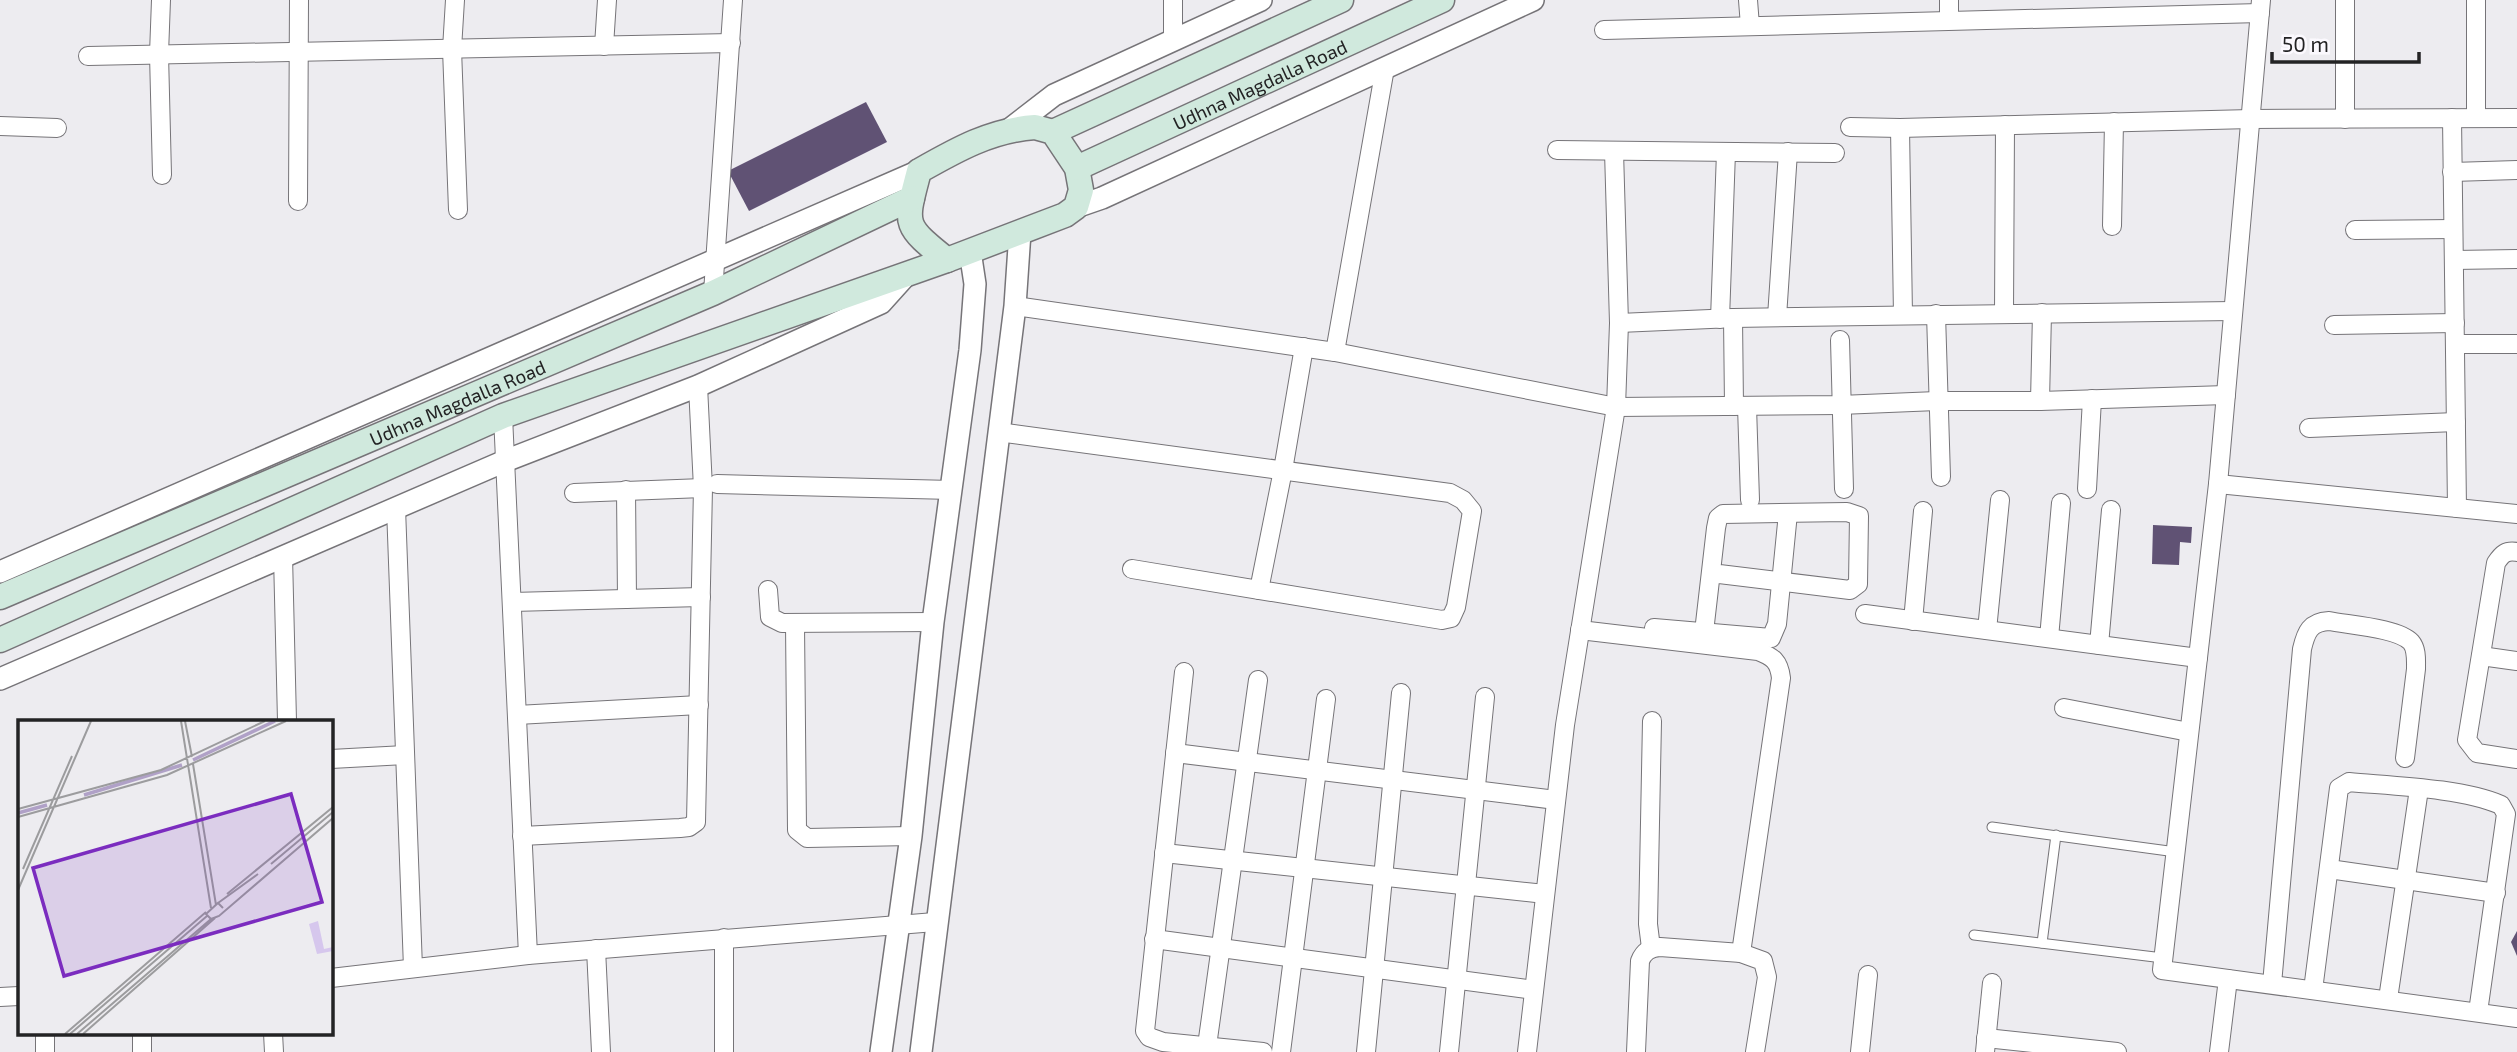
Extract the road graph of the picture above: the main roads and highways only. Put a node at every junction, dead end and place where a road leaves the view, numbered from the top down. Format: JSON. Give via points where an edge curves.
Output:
{"nodes":[{"id":1,"x":1340,"y":0,"type":"edge"},
{"id":2,"x":1442,"y":0,"type":"edge"},
{"id":3,"x":1053,"y":132,"type":"junction"},
{"id":4,"x":1076,"y":168,"type":"junction"},
{"id":5,"x":912,"y":198,"type":"junction"},
{"id":6,"x":959,"y":255,"type":"junction"},
{"id":7,"x":0,"y":597,"type":"edge"},
{"id":8,"x":0,"y":640,"type":"edge"}],
"edges":[{"from":1,"to":3,"type":"main road"},
{"from":2,"to":4,"type":"main road","name":"Udhna Magdalla Road"},
{"from":3,"to":4,"type":"main road"},
{"from":3,"to":5,"type":"main road","via":[[1035,127],[1010,129],[969,144],[919,171]]},
{"from":4,"to":6,"type":"main road","via":[[1081,190],[1076,207]]},
{"from":5,"to":6,"type":"main road","via":[[907,212],[920,239]]},
{"from":5,"to":7,"type":"main road","name":"Udhna Magdalla Road","via":[[713,293]]},
{"from":6,"to":8,"type":"main road","via":[[503,416]]}]}
